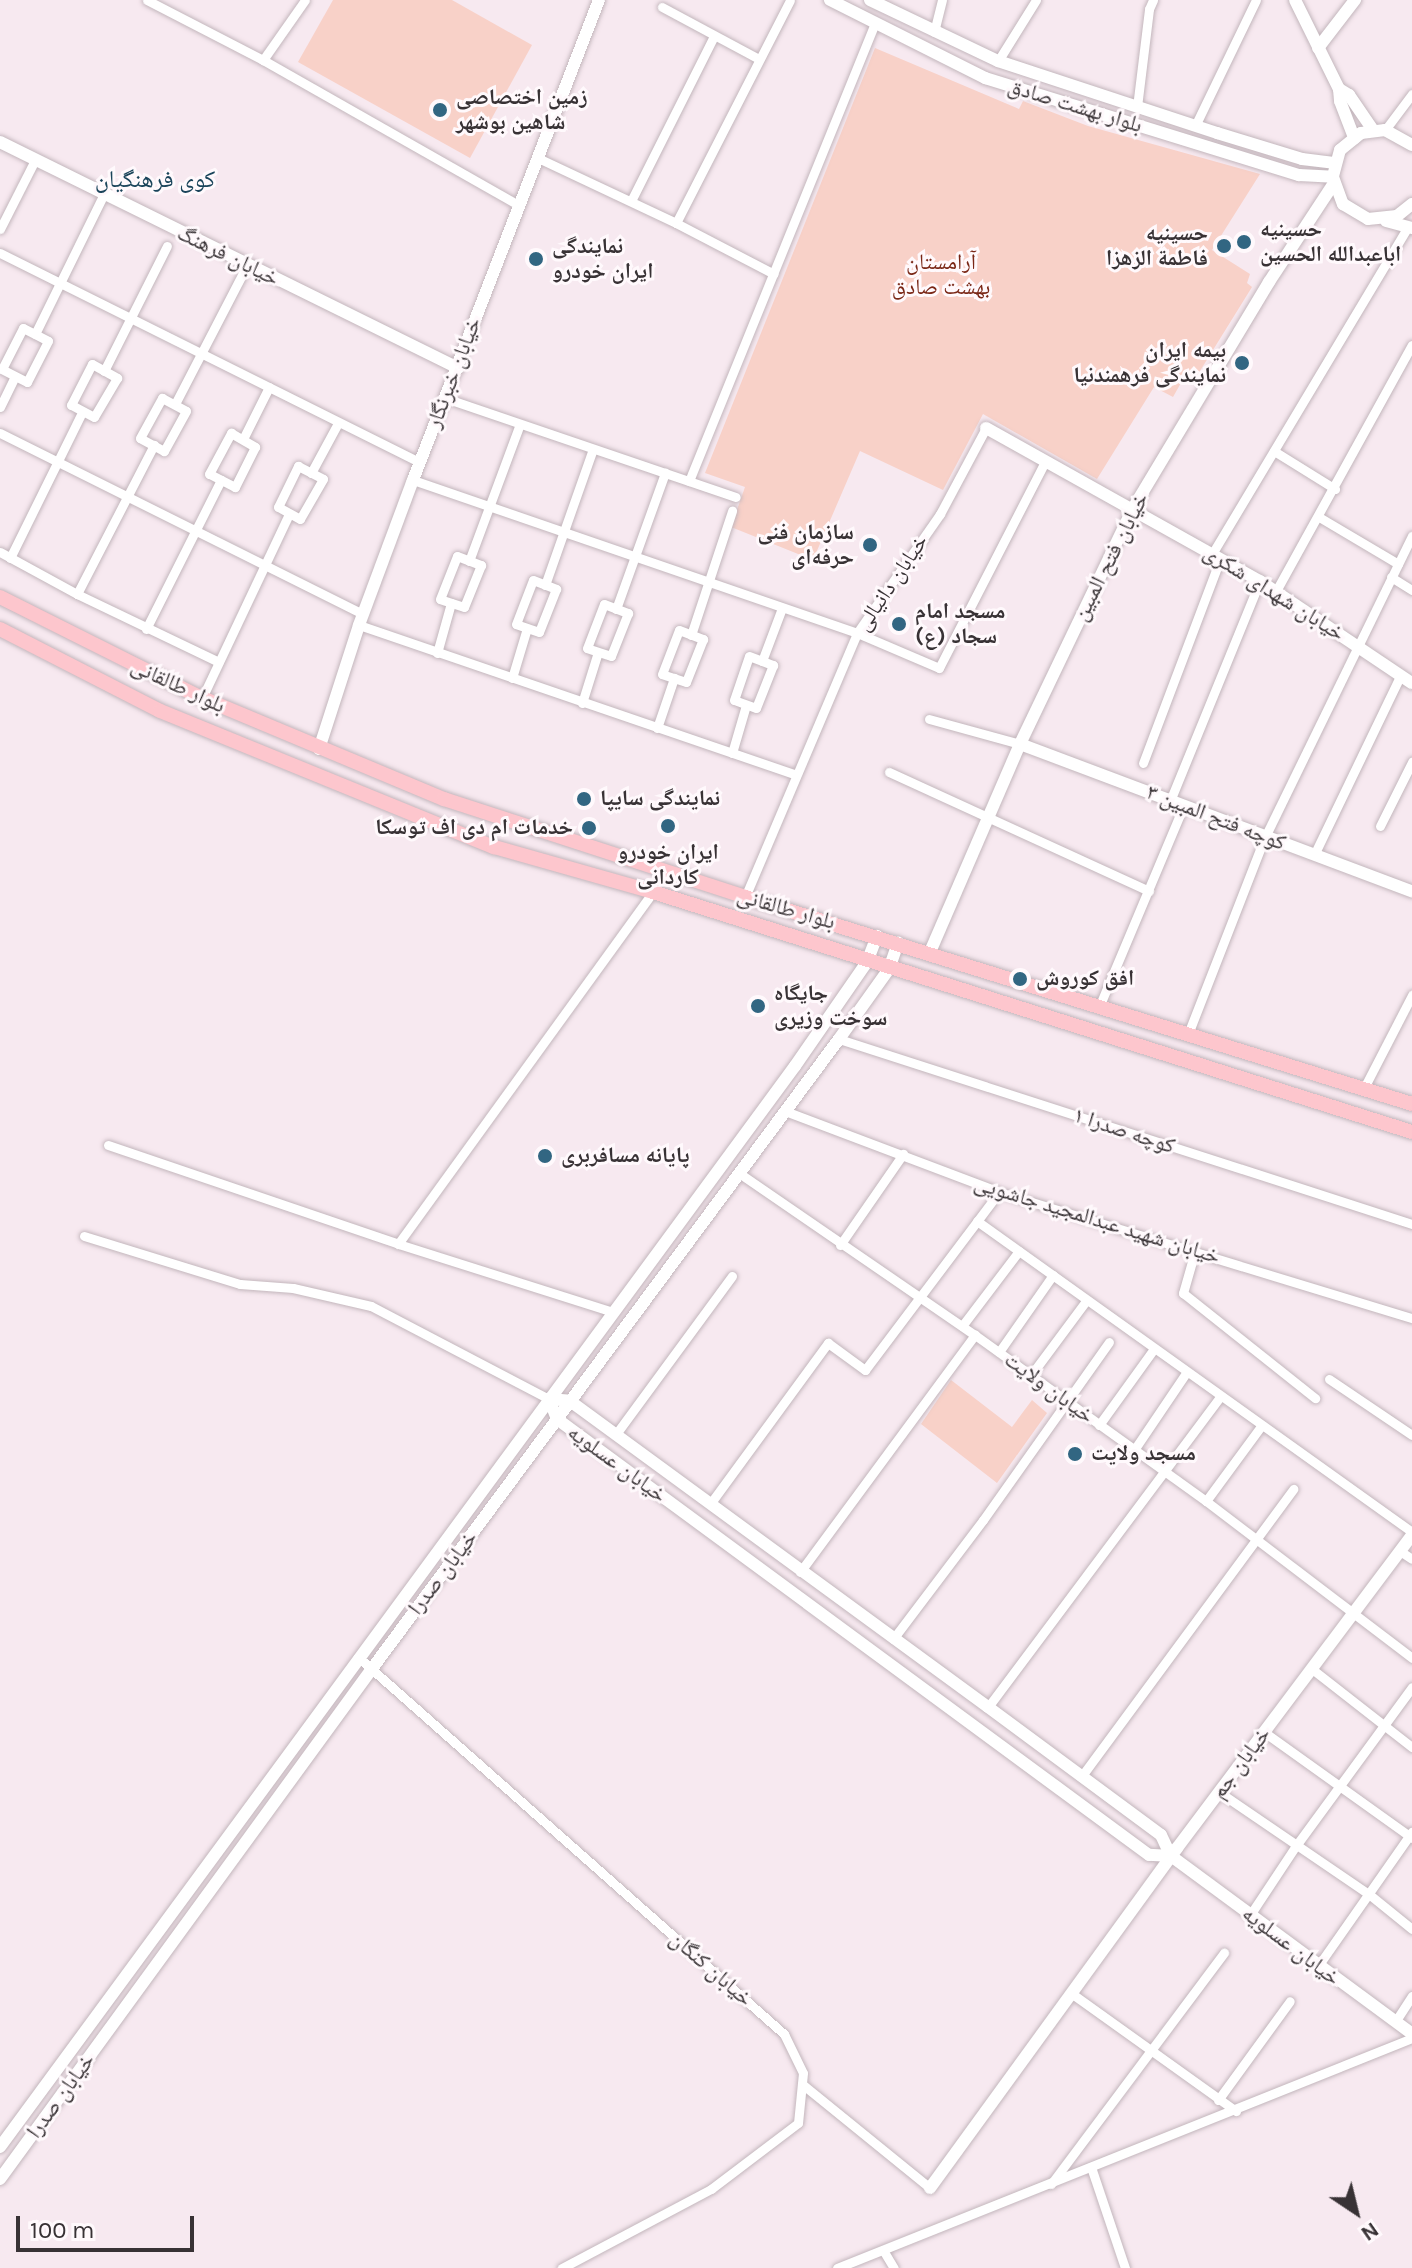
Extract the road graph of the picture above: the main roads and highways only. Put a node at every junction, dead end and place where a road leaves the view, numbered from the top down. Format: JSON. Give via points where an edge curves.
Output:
{"nodes":[{"id":1,"x":0,"y":597,"type":"edge"},
{"id":2,"x":0,"y":629,"type":"edge"},
{"id":3,"x":1188,"y":1034,"type":"junction"},
{"id":4,"x":1179,"y":1059,"type":"junction"},
{"id":5,"x":1412,"y":1104,"type":"edge"},
{"id":6,"x":1412,"y":1132,"type":"edge"}],
"edges":[{"from":1,"to":3,"type":"main road","name":"بلوار طالقانی","via":[[202,698],[444,799]]},
{"from":2,"to":4,"type":"main road","name":"بلوار طالقانی","via":[[160,711],[494,847],[653,892]]},
{"from":3,"to":4,"type":"main road"},
{"from":3,"to":5,"type":"main road","name":"بلوار طالقانی"},
{"from":4,"to":6,"type":"main road","name":"بلوار طالقانی"}]}
